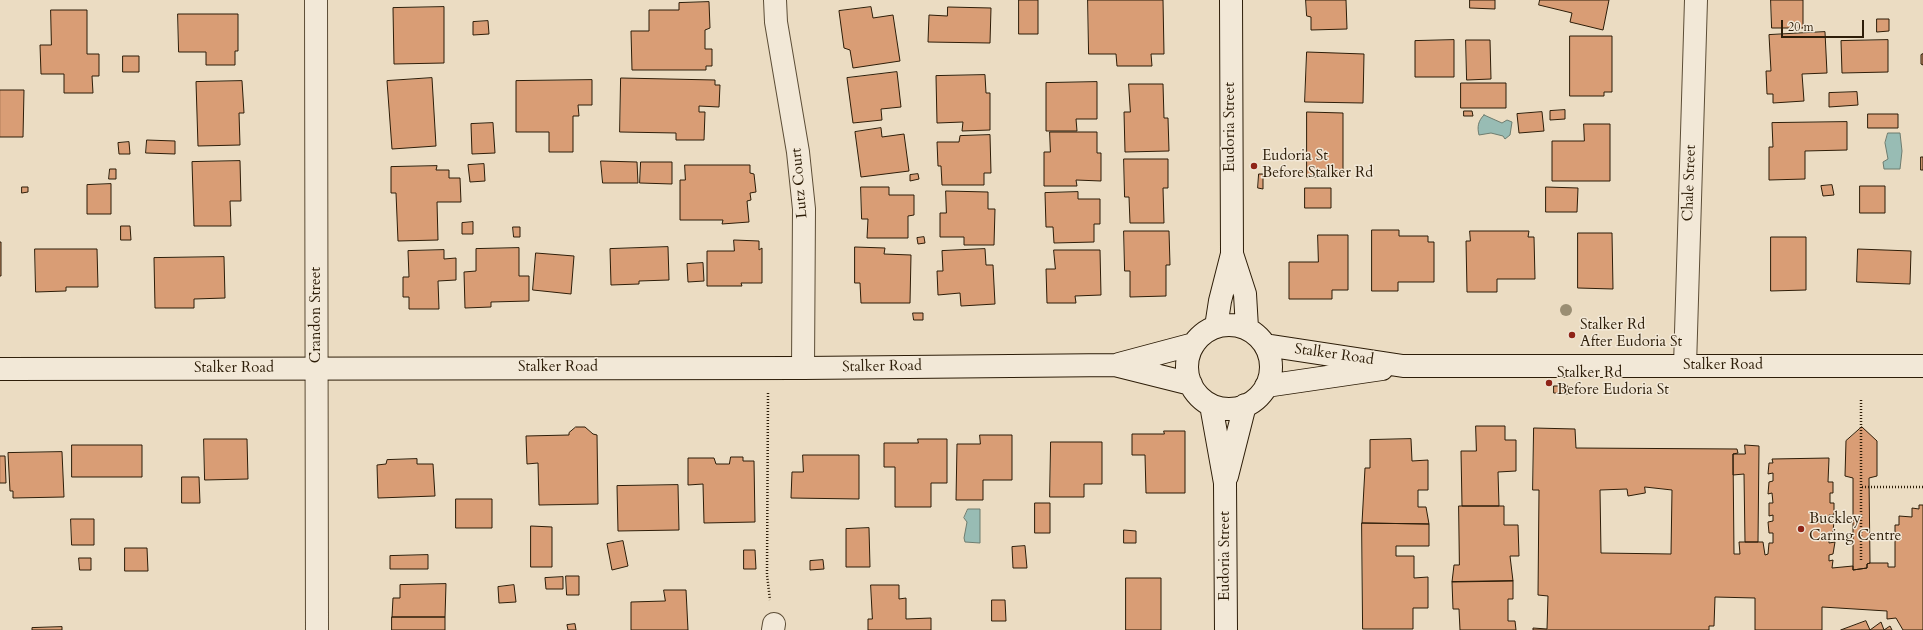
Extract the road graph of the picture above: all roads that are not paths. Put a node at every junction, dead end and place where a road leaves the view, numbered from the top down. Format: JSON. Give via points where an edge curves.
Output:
{"nodes":[{"id":1,"x":316,"y":0,"type":"edge"},
{"id":2,"x":775,"y":0,"type":"edge"},
{"id":3,"x":1231,"y":0,"type":"edge"},
{"id":4,"x":1696,"y":0,"type":"edge"},
{"id":5,"x":1232,"y":254,"type":"junction"},
{"id":6,"x":1216,"y":327,"type":"junction"},
{"id":7,"x":1247,"y":328,"type":"junction"},
{"id":8,"x":1194,"y":344,"type":"junction"},
{"id":9,"x":1264,"y":345,"type":"junction"},
{"id":10,"x":1116,"y":365,"type":"junction"},
{"id":11,"x":1403,"y":366,"type":"junction"},
{"id":12,"x":1684,"y":366,"type":"junction"},
{"id":13,"x":1923,"y":366,"type":"edge"},
{"id":14,"x":317,"y":368,"type":"junction"},
{"id":15,"x":802,"y":368,"type":"junction"},
{"id":16,"x":0,"y":369,"type":"edge"},
{"id":17,"x":1190,"y":384,"type":"junction"},
{"id":18,"x":1266,"y":386,"type":"junction"},
{"id":19,"x":1211,"y":405,"type":"junction"},
{"id":20,"x":1245,"y":405,"type":"junction"},
{"id":21,"x":1226,"y":483,"type":"junction"},
{"id":22,"x":317,"y":630,"type":"edge"},
{"id":23,"x":1226,"y":630,"type":"edge"}],
"edges":[{"from":1,"to":14,"type":"main road","name":"Crandon Street"},
{"from":2,"to":15,"type":"main road","name":"Lutz Court","via":[[776,22],[798,152],[804,209]]},
{"from":3,"to":5,"type":"main road","name":"Eudoria Street"},
{"from":4,"to":12,"type":"main road","name":"Chale Street"},
{"from":5,"to":6,"type":"main road","name":"Eudoria Street"},
{"from":5,"to":7,"type":"main road","name":"Eudoria Street","via":[[1245,294]]},
{"from":6,"to":7,"type":"main road","via":[[1230,325]]},
{"from":6,"to":8,"type":"main road","via":[[1207,331]]},
{"from":7,"to":9,"type":"main road"},
{"from":8,"to":10,"type":"main road","name":"Stalker Road"},
{"from":8,"to":17,"type":"main road","via":[[1188,357],[1187,371]]},
{"from":9,"to":11,"type":"main road","name":"Stalker Road"},
{"from":9,"to":18,"type":"main road","via":[[1270,358],[1270,373]]},
{"from":10,"to":15,"type":"main road","name":"Stalker Road"},
{"from":10,"to":17,"type":"main road","name":"Stalker Road"},
{"from":11,"to":12,"type":"main road","name":"Stalker Road"},
{"from":11,"to":18,"type":"main road","name":"Stalker Road"},
{"from":12,"to":13,"type":"main road","name":"Stalker Road"},
{"from":14,"to":15,"type":"main road","name":"Stalker Road"},
{"from":14,"to":16,"type":"main road","name":"Stalker Road"},
{"from":14,"to":22,"type":"main road","name":"Crandon Street"},
{"from":17,"to":19,"type":"main road","via":[[1199,396]]},
{"from":18,"to":20,"type":"main road","via":[[1257,398]]},
{"from":19,"to":20,"type":"main road","via":[[1234,408]]},
{"from":19,"to":21,"type":"main road","name":"Eudoria Street"},
{"from":20,"to":21,"type":"main road","name":"Eudoria Street"},
{"from":21,"to":23,"type":"main road","name":"Eudoria Street"}]}
